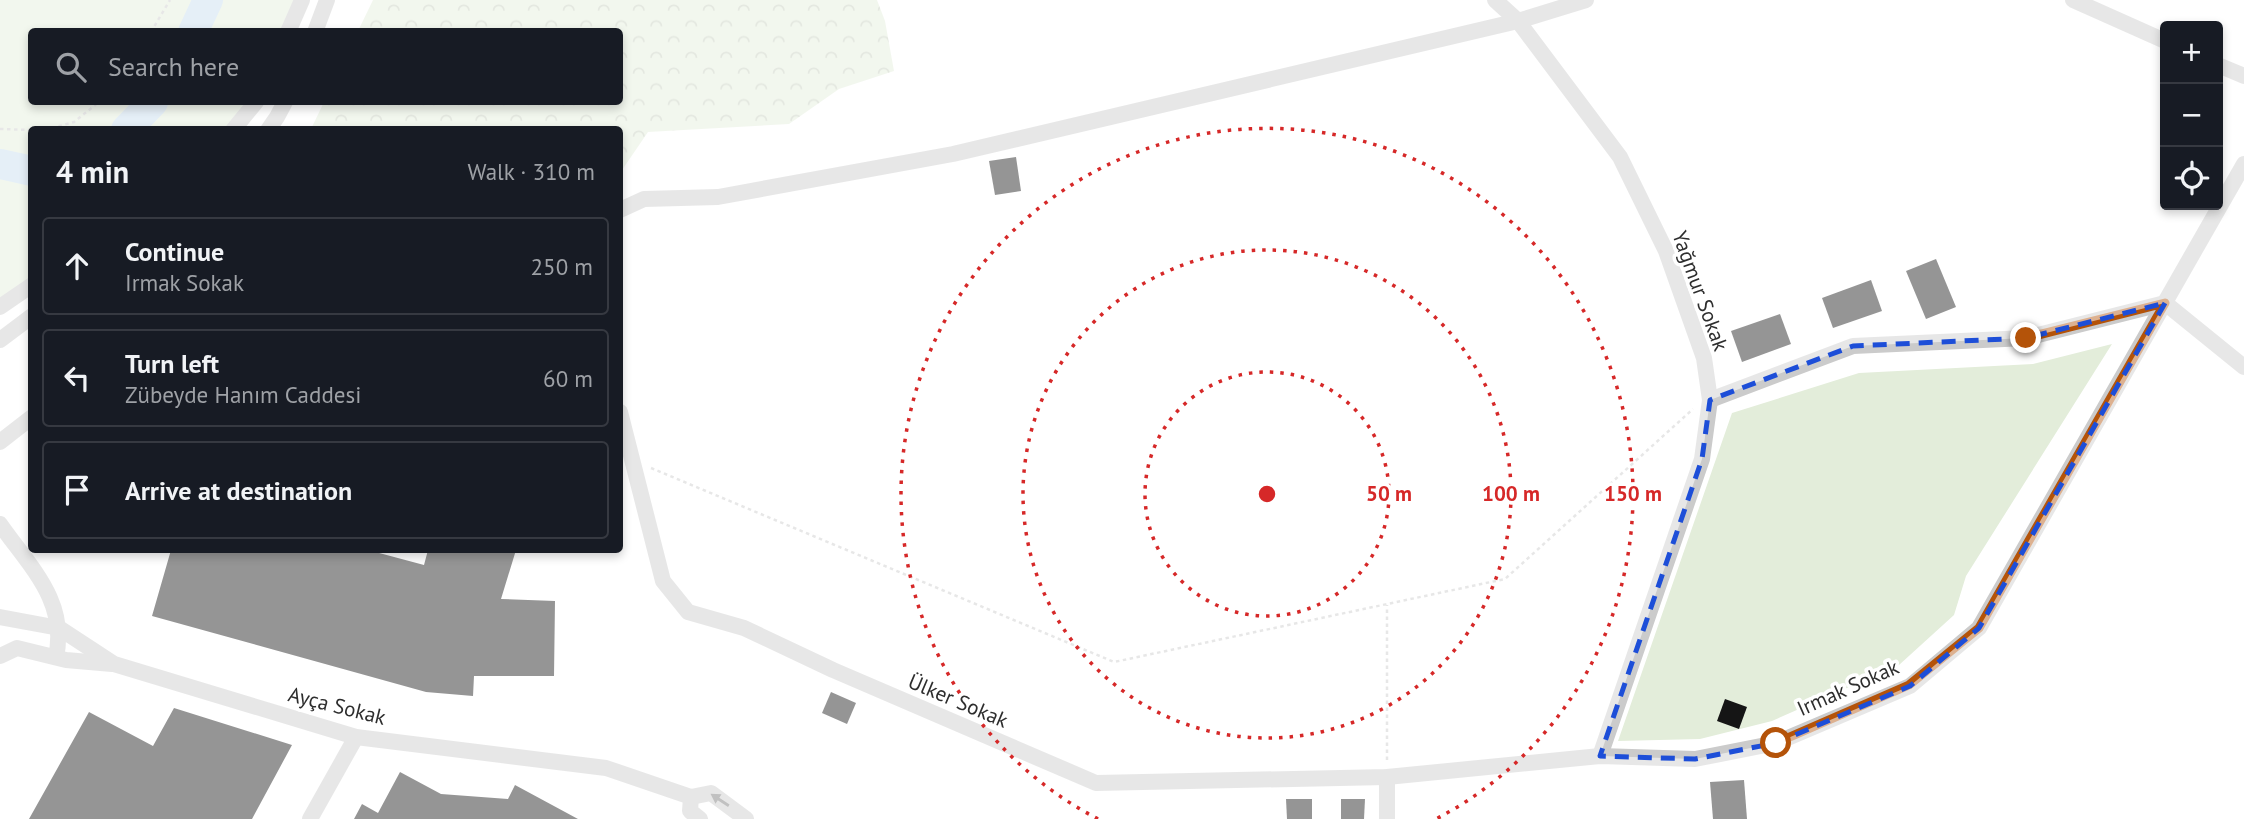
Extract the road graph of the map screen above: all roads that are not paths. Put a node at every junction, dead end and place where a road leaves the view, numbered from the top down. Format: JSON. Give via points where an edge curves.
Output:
{"nodes":[{"id":1,"x":302,"y":0,"type":"edge"},
{"id":2,"x":327,"y":0,"type":"edge"},
{"id":3,"x":1495,"y":0,"type":"edge"},
{"id":4,"x":1586,"y":0,"type":"edge"},
{"id":5,"x":2073,"y":0,"type":"edge"},
{"id":6,"x":1518,"y":21,"type":"junction"},
{"id":7,"x":290,"y":28,"type":"edge"},
{"id":8,"x":316,"y":28,"type":"edge"},
{"id":9,"x":2160,"y":39,"type":"edge"},
{"id":10,"x":2223,"y":67,"type":"edge"},
{"id":11,"x":2244,"y":76,"type":"edge"},
{"id":12,"x":254,"y":105,"type":"edge"},
{"id":13,"x":283,"y":105,"type":"edge"},
{"id":14,"x":236,"y":126,"type":"edge"},
{"id":15,"x":271,"y":126,"type":"edge"},
{"id":16,"x":2244,"y":164,"type":"edge"},
{"id":17,"x":623,"y":209,"type":"edge"},
{"id":18,"x":28,"y":288,"type":"edge"},
{"id":19,"x":2165,"y":303,"type":"junction"},
{"id":20,"x":0,"y":307,"type":"edge"},
{"id":21,"x":28,"y":319,"type":"edge"},
{"id":22,"x":0,"y":340,"type":"edge"},
{"id":23,"x":2244,"y":367,"type":"edge"},
{"id":24,"x":1709,"y":397,"type":"junction"},
{"id":25,"x":28,"y":420,"type":"edge"},
{"id":26,"x":623,"y":425,"type":"edge"},
{"id":27,"x":0,"y":442,"type":"edge"},
{"id":28,"x":0,"y":524,"type":"edge"},
{"id":29,"x":0,"y":617,"type":"edge"},
{"id":30,"x":59,"y":628,"type":"junction"},
{"id":31,"x":0,"y":643,"type":"edge"},
{"id":32,"x":17,"y":648,"type":"junction"},
{"id":33,"x":0,"y":656,"type":"edge"},
{"id":34,"x":56,"y":657,"type":"junction"},
{"id":35,"x":114,"y":664,"type":"junction"},
{"id":36,"x":356,"y":737,"type":"junction"},
{"id":37,"x":1600,"y":756,"type":"junction"},
{"id":38,"x":1387,"y":777,"type":"junction"},
{"id":39,"x":691,"y":811,"type":"edge"},
{"id":40,"x":310,"y":819,"type":"edge"},
{"id":41,"x":746,"y":819,"type":"edge"},
{"id":42,"x":1387,"y":819,"type":"edge"}],
"edges":[{"from":1,"to":7,"type":"street"},
{"from":2,"to":8,"type":"street"},
{"from":3,"to":6,"type":"street","name":"Yağmur Sokak"},
{"from":4,"to":6,"type":"street"},
{"from":5,"to":9,"type":"street"},
{"from":6,"to":17,"type":"street","via":[[953,154],[718,197],[644,199]]},
{"from":6,"to":24,"type":"street","name":"Yağmur Sokak","via":[[1620,157],[1666,251],[1704,358]]},
{"from":10,"to":11,"type":"street"},
{"from":12,"to":14,"type":"street"},
{"from":13,"to":15,"type":"street"},
{"from":16,"to":19,"type":"street","name":"Irmak Sokak"},
{"from":18,"to":20,"type":"street"},
{"from":19,"to":23,"type":"street"},
{"from":19,"to":24,"type":"street","via":[[2026,338],[1853,346]]},
{"from":19,"to":37,"type":"street","name":"Irmak Sokak","via":[[1979,628],[1909,685],[1776,743],[1695,759]]},
{"from":21,"to":22,"type":"street"},
{"from":24,"to":37,"type":"street","name":"Yağmur Sokak","via":[[1702,458]]},
{"from":25,"to":27,"type":"street"},
{"from":26,"to":38,"type":"street","name":"Ülker Sokak","via":[[663,581],[688,612],[744,628],[1096,783]]},
{"from":28,"to":30,"type":"street","via":[[52,598]]},
{"from":29,"to":30,"type":"street","name":"Ayça Sokak"},
{"from":30,"to":34,"type":"street"},
{"from":30,"to":35,"type":"street","name":"Ayça Sokak"},
{"from":31,"to":32,"type":"street"},
{"from":32,"to":33,"type":"street"},
{"from":32,"to":34,"type":"street"},
{"from":34,"to":35,"type":"street"},
{"from":35,"to":36,"type":"street","name":"Ayça Sokak"},
{"from":36,"to":39,"type":"street","name":"Ayça Sokak","via":[[606,768]]},
{"from":36,"to":40,"type":"street"},
{"from":37,"to":38,"type":"street","name":"Irmak Sokak"},
{"from":38,"to":42,"type":"street"},
{"from":41,"to":39,"type":"street","name":"Ayça Sokak","one_way":true,"via":[[711,793]]}]}
